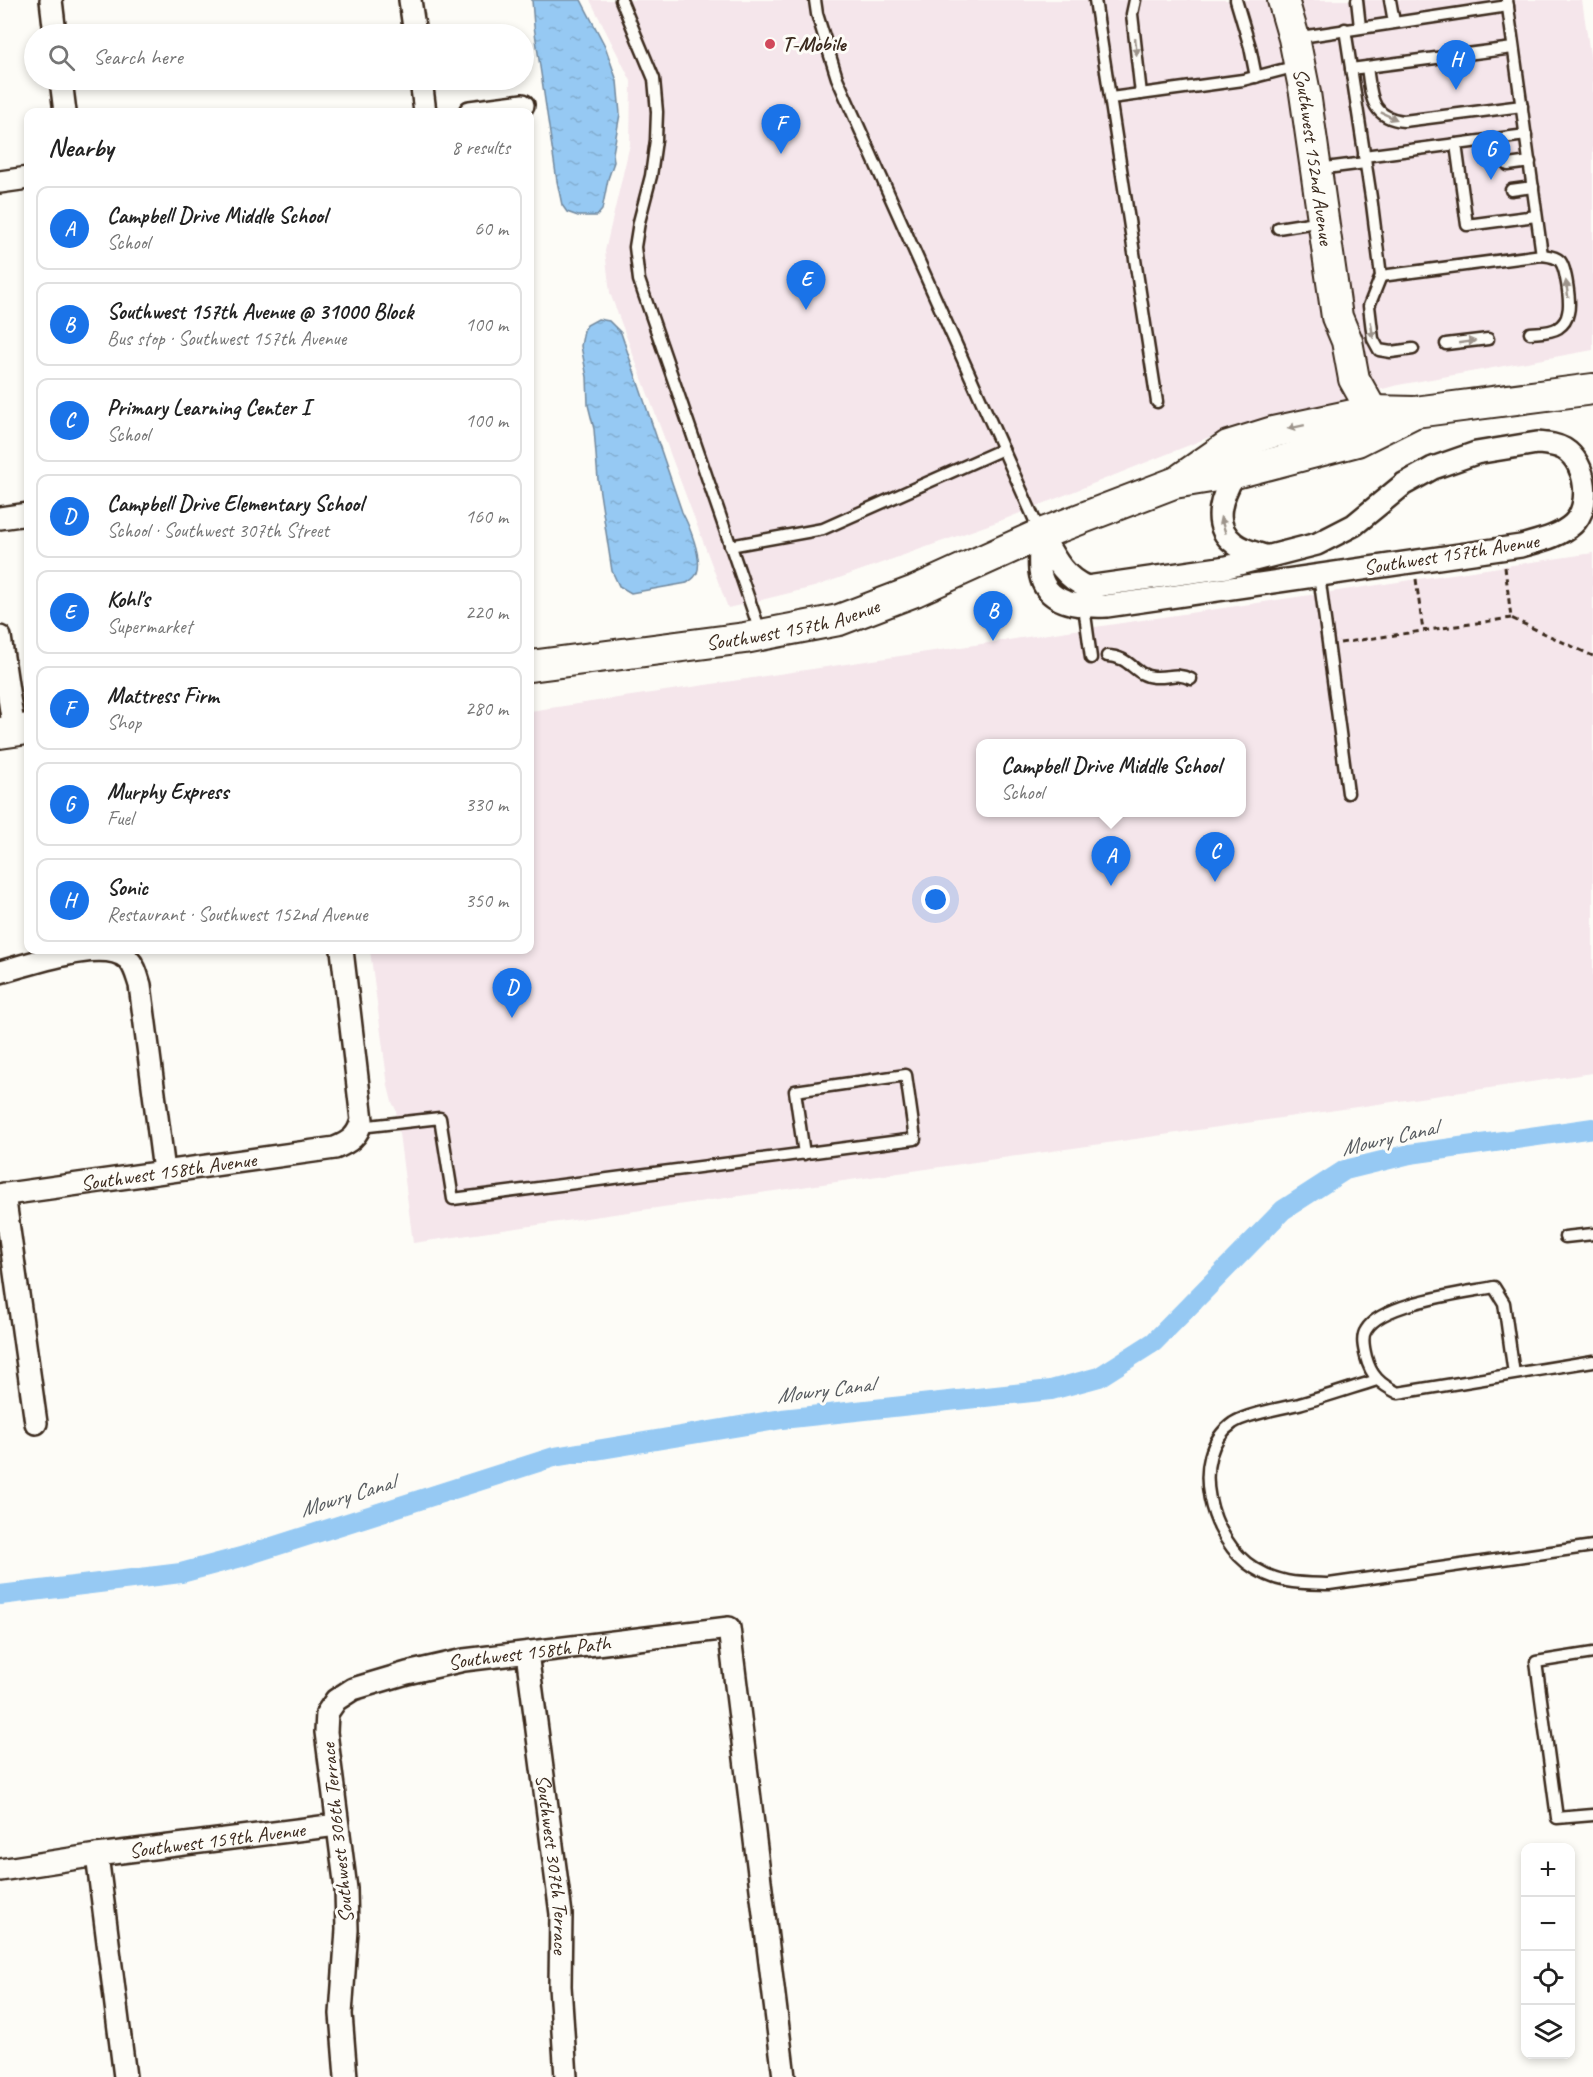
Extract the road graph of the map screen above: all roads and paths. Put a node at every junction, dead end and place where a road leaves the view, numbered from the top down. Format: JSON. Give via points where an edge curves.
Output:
{"nodes":[{"id":1,"x":51,"y":0,"type":"edge"},
{"id":2,"x":410,"y":0,"type":"edge"},
{"id":3,"x":621,"y":0,"type":"edge"},
{"id":4,"x":815,"y":0,"type":"edge"},
{"id":5,"x":1095,"y":0,"type":"edge"},
{"id":6,"x":1135,"y":0,"type":"edge"},
{"id":7,"x":1236,"y":0,"type":"edge"},
{"id":8,"x":1283,"y":0,"type":"edge"},
{"id":9,"x":1357,"y":0,"type":"edge"},
{"id":10,"x":1390,"y":0,"type":"edge"},
{"id":11,"x":1507,"y":3,"type":"edge"},
{"id":12,"x":1394,"y":22,"type":"junction"},
{"id":13,"x":54,"y":24,"type":"edge"},
{"id":14,"x":414,"y":24,"type":"edge"},
{"id":15,"x":1360,"y":27,"type":"junction"},
{"id":16,"x":1345,"y":29,"type":"junction"},
{"id":17,"x":1513,"y":48,"type":"junction"},
{"id":18,"x":1297,"y":51,"type":"junction"},
{"id":19,"x":1367,"y":67,"type":"junction"},
{"id":20,"x":1350,"y":69,"type":"junction"},
{"id":21,"x":1256,"y":76,"type":"junction"},
{"id":22,"x":63,"y":90,"type":"edge"},
{"id":23,"x":422,"y":90,"type":"edge"},
{"id":24,"x":1141,"y":94,"type":"junction"},
{"id":25,"x":1111,"y":98,"type":"junction"},
{"id":26,"x":523,"y":105,"type":"dead end"},
{"id":27,"x":1522,"y":106,"type":"junction"},
{"id":28,"x":65,"y":108,"type":"edge"},
{"id":29,"x":424,"y":108,"type":"edge"},
{"id":30,"x":500,"y":108,"type":"edge"},
{"id":31,"x":1526,"y":135,"type":"junction"},
{"id":32,"x":1456,"y":144,"type":"junction"},
{"id":33,"x":1365,"y":160,"type":"junction"},
{"id":34,"x":1530,"y":162,"type":"junction"},
{"id":35,"x":1508,"y":165,"type":"dead end"},
{"id":36,"x":1316,"y":169,"type":"junction"},
{"id":37,"x":24,"y":179,"type":"edge"},
{"id":38,"x":0,"y":182,"type":"edge"},
{"id":39,"x":1533,"y":187,"type":"junction"},
{"id":40,"x":1511,"y":190,"type":"dead end"},
{"id":41,"x":1536,"y":216,"type":"junction"},
{"id":42,"x":1323,"y":221,"type":"junction"},
{"id":43,"x":1278,"y":228,"type":"dead end"},
{"id":44,"x":1542,"y":255,"type":"junction"},
{"id":45,"x":1381,"y":276,"type":"junction"},
{"id":46,"x":1337,"y":317,"type":"junction"},
{"id":47,"x":1530,"y":333,"type":"dead end"},
{"id":48,"x":1488,"y":339,"type":"dead end"},
{"id":49,"x":1446,"y":344,"type":"dead end"},
{"id":50,"x":1413,"y":349,"type":"dead end"},
{"id":51,"x":1593,"y":389,"type":"edge"},
{"id":52,"x":1157,"y":402,"type":"dead end"},
{"id":53,"x":1372,"y":411,"type":"junction"},
{"id":54,"x":1415,"y":412,"type":"junction"},
{"id":55,"x":1332,"y":420,"type":"junction"},
{"id":56,"x":1003,"y":449,"type":"junction"},
{"id":57,"x":1235,"y":473,"type":"junction"},
{"id":58,"x":1174,"y":483,"type":"junction"},
{"id":59,"x":24,"y":515,"type":"edge"},
{"id":60,"x":0,"y":518,"type":"edge"},
{"id":61,"x":1041,"y":534,"type":"junction"},
{"id":62,"x":730,"y":546,"type":"junction"},
{"id":63,"x":1265,"y":556,"type":"junction"},
{"id":64,"x":1505,"y":564,"type":"dead end"},
{"id":65,"x":1319,"y":575,"type":"junction"},
{"id":66,"x":1416,"y":576,"type":"dead end"},
{"id":67,"x":1084,"y":607,"type":"junction"},
{"id":68,"x":1511,"y":618,"type":"junction"},
{"id":69,"x":1423,"y":631,"type":"junction"},
{"id":70,"x":761,"y":634,"type":"junction"},
{"id":71,"x":0,"y":637,"type":"edge"},
{"id":72,"x":1339,"y":643,"type":"dead end"},
{"id":73,"x":1107,"y":656,"type":"dead end"},
{"id":74,"x":1593,"y":656,"type":"edge"},
{"id":75,"x":1091,"y":658,"type":"dead end"},
{"id":76,"x":534,"y":666,"type":"edge"},
{"id":77,"x":1191,"y":679,"type":"dead end"},
{"id":78,"x":14,"y":731,"type":"edge"},
{"id":79,"x":1348,"y":793,"type":"dead end"},
{"id":80,"x":71,"y":954,"type":"edge"},
{"id":81,"x":115,"y":954,"type":"edge"},
{"id":82,"x":343,"y":954,"type":"edge"},
{"id":83,"x":0,"y":972,"type":"edge"},
{"id":84,"x":360,"y":1128,"type":"junction"},
{"id":85,"x":804,"y":1154,"type":"junction"},
{"id":86,"x":164,"y":1172,"type":"junction"},
{"id":87,"x":2,"y":1195,"type":"edge"},
{"id":88,"x":1593,"y":1234,"type":"edge"},
{"id":89,"x":1566,"y":1237,"type":"dead end"},
{"id":90,"x":1593,"y":1361,"type":"edge"},
{"id":91,"x":1514,"y":1374,"type":"junction"},
{"id":92,"x":1377,"y":1380,"type":"junction"},
{"id":93,"x":36,"y":1423,"type":"dead end"},
{"id":94,"x":1593,"y":1546,"type":"edge"},
{"id":95,"x":527,"y":1653,"type":"junction"},
{"id":96,"x":1593,"y":1653,"type":"edge"},
{"id":97,"x":336,"y":1700,"type":"joint"},
{"id":98,"x":1593,"y":1815,"type":"edge"},
{"id":99,"x":337,"y":1825,"type":"junction"},
{"id":100,"x":97,"y":1856,"type":"junction"},
{"id":101,"x":0,"y":1870,"type":"edge"},
{"id":102,"x":125,"y":2077,"type":"edge"},
{"id":103,"x":346,"y":2077,"type":"edge"},
{"id":104,"x":566,"y":2077,"type":"edge"},
{"id":105,"x":784,"y":2077,"type":"edge"}],
"edges":[{"from":1,"to":13,"type":"street"},
{"from":2,"to":14,"type":"street"},
{"from":3,"to":62,"type":"lane","via":[[654,79],[657,112],[651,176],[635,247],[639,280]]},
{"from":4,"to":56,"type":"lane","via":[[837,78]]},
{"from":5,"to":25,"type":"lane"},
{"from":6,"to":24,"type":"lane","one_way":true,"via":[[1132,14]]},
{"from":7,"to":21,"type":"lane"},
{"from":8,"to":18,"type":"street","name":"Southwest 152nd Avenue"},
{"from":9,"to":15,"type":"lane"},
{"from":10,"to":12,"type":"lane"},
{"from":11,"to":12,"type":"lane"},
{"from":11,"to":17,"type":"lane"},
{"from":12,"to":15,"type":"lane"},
{"from":15,"to":16,"type":"lane"},
{"from":16,"to":18,"type":"lane"},
{"from":16,"to":20,"type":"lane"},
{"from":17,"to":19,"type":"lane"},
{"from":17,"to":27,"type":"lane"},
{"from":18,"to":21,"type":"lane"},
{"from":18,"to":36,"type":"street","name":"Southwest 152nd Avenue"},
{"from":19,"to":20,"type":"lane"},
{"from":19,"to":27,"type":"lane","one_way":true,"via":[[1374,104],[1379,112],[1395,120]]},
{"from":20,"to":33,"type":"lane"},
{"from":21,"to":24,"type":"lane"},
{"from":22,"to":28,"type":"street"},
{"from":23,"to":29,"type":"street"},
{"from":24,"to":25,"type":"lane"},
{"from":25,"to":52,"type":"lane"},
{"from":26,"to":30,"type":"street"},
{"from":27,"to":31,"type":"lane"},
{"from":31,"to":32,"type":"lane"},
{"from":31,"to":34,"type":"lane"},
{"from":32,"to":33,"type":"lane"},
{"from":32,"to":41,"type":"lane","via":[[1465,171],[1467,225]]},
{"from":33,"to":36,"type":"lane"},
{"from":33,"to":45,"type":"lane"},
{"from":34,"to":35,"type":"lane"},
{"from":34,"to":39,"type":"lane"},
{"from":36,"to":42,"type":"street","name":"Southwest 152nd Avenue"},
{"from":37,"to":38,"type":"street"},
{"from":39,"to":40,"type":"lane"},
{"from":39,"to":41,"type":"lane"},
{"from":41,"to":44,"type":"lane"},
{"from":42,"to":43,"type":"lane"},
{"from":42,"to":46,"type":"street","name":"Southwest 152nd Avenue"},
{"from":44,"to":45,"type":"lane"},
{"from":47,"to":44,"type":"lane","one_way":true,"via":[[1559,327],[1565,322],[1569,307],[1560,261]]},
{"from":45,"to":50,"type":"lane","one_way":true,"via":[[1369,306],[1376,345],[1385,352]]},
{"from":46,"to":53,"type":"street","name":"Southwest 152nd Avenue","via":[[1347,341],[1354,380]]},
{"from":46,"to":55,"type":"street","name":"Southwest 152nd Avenue","via":[[1333,345],[1338,392]]},
{"from":49,"to":48,"type":"lane","one_way":true},
{"from":51,"to":54,"type":"street","name":"Southwest 157th Avenue"},
{"from":53,"to":54,"type":"street","name":"Southwest 157th Avenue"},
{"from":53,"to":55,"type":"street","name":"Southwest 157th Avenue"},
{"from":54,"to":57,"type":"street","name":"Southwest 157th Avenue","via":[[1357,441]]},
{"from":55,"to":58,"type":"street","name":"Southwest 157th Avenue","one_way":true,"via":[[1228,446]]},
{"from":56,"to":61,"type":"lane"},
{"from":56,"to":62,"type":"lane","via":[[823,529]]},
{"from":57,"to":58,"type":"street","name":"Southwest 157th Avenue"},
{"from":63,"to":57,"type":"street","one_way":true,"via":[[1233,543],[1223,530],[1222,497]]},
{"from":58,"to":61,"type":"street","name":"Southwest 157th Avenue"},
{"from":59,"to":60,"type":"street"},
{"from":61,"to":63,"type":"street","name":"Southwest 157th Avenue","via":[[1065,573],[1087,587],[1227,567]]},
{"from":61,"to":67,"type":"street","name":"Southwest 157th Avenue","via":[[1040,573],[1046,587],[1070,604]]},
{"from":61,"to":70,"type":"street","name":"Southwest 157th Avenue","via":[[915,591],[839,620]]},
{"from":62,"to":70,"type":"lane"},
{"from":63,"to":65,"type":"street","name":"Southwest 157th Avenue","via":[[1333,537],[1416,476],[1476,453],[1552,444],[1566,450],[1577,462],[1584,504],[1572,526],[1560,533],[1521,546]]},
{"from":64,"to":68,"type":"path"},
{"from":65,"to":67,"type":"street","name":"Southwest 157th Avenue"},
{"from":65,"to":79,"type":"lane"},
{"from":66,"to":69,"type":"path"},
{"from":67,"to":75,"type":"lane"},
{"from":68,"to":69,"type":"path"},
{"from":68,"to":74,"type":"path"},
{"from":69,"to":72,"type":"path"},
{"from":70,"to":76,"type":"street","name":"Southwest 157th Avenue"},
{"from":71,"to":78,"type":"street"},
{"from":73,"to":77,"type":"lane","via":[[1121,658],[1153,677],[1180,674]]},
{"from":80,"to":83,"type":"street"},
{"from":81,"to":86,"type":"street","via":[[128,960],[140,985]]},
{"from":82,"to":84,"type":"street","via":[[362,1107]]},
{"from":84,"to":85,"type":"lane","via":[[440,1118],[453,1199]]},
{"from":84,"to":86,"type":"street","name":"Southwest 158th Avenue","via":[[356,1136],[335,1148]]},
{"from":85,"to":85,"type":"lane","via":[[915,1139],[906,1075],[795,1091]]},
{"from":86,"to":87,"type":"street","name":"Southwest 158th Avenue"},
{"from":87,"to":93,"type":"street"},
{"from":88,"to":89,"type":"lane"},
{"from":90,"to":91,"type":"lane"},
{"from":91,"to":92,"type":"lane","via":[[1398,1393]]},
{"from":91,"to":92,"type":"lane","via":[[1504,1303],[1494,1287],[1402,1306],[1376,1318],[1364,1332],[1364,1348]]},
{"from":92,"to":94,"type":"lane","via":[[1234,1423],[1215,1441],[1208,1489],[1215,1519],[1232,1549],[1253,1568],[1284,1582],[1329,1584]]},
{"from":95,"to":97,"type":"street","name":"Southwest 158th Path","via":[[407,1672],[353,1689]]},
{"from":95,"to":104,"type":"street","name":"Southwest 307th Terrace","via":[[561,1914],[560,1986]]},
{"from":95,"to":105,"type":"street","name":"Southwest 158th Path","via":[[729,1628]]},
{"from":96,"to":98,"type":"lane","via":[[1536,1662],[1557,1818]]},
{"from":97,"to":99,"type":"street","name":"Southwest 306th Terrace","via":[[327,1713],[326,1732]]},
{"from":99,"to":100,"type":"street","name":"Southwest 159th Avenue"},
{"from":99,"to":103,"type":"street","name":"Southwest 306th Terrace","via":[[347,1909],[341,2014]]},
{"from":100,"to":101,"type":"street","name":"Southwest 159th Avenue"},
{"from":100,"to":102,"type":"street"}]}
